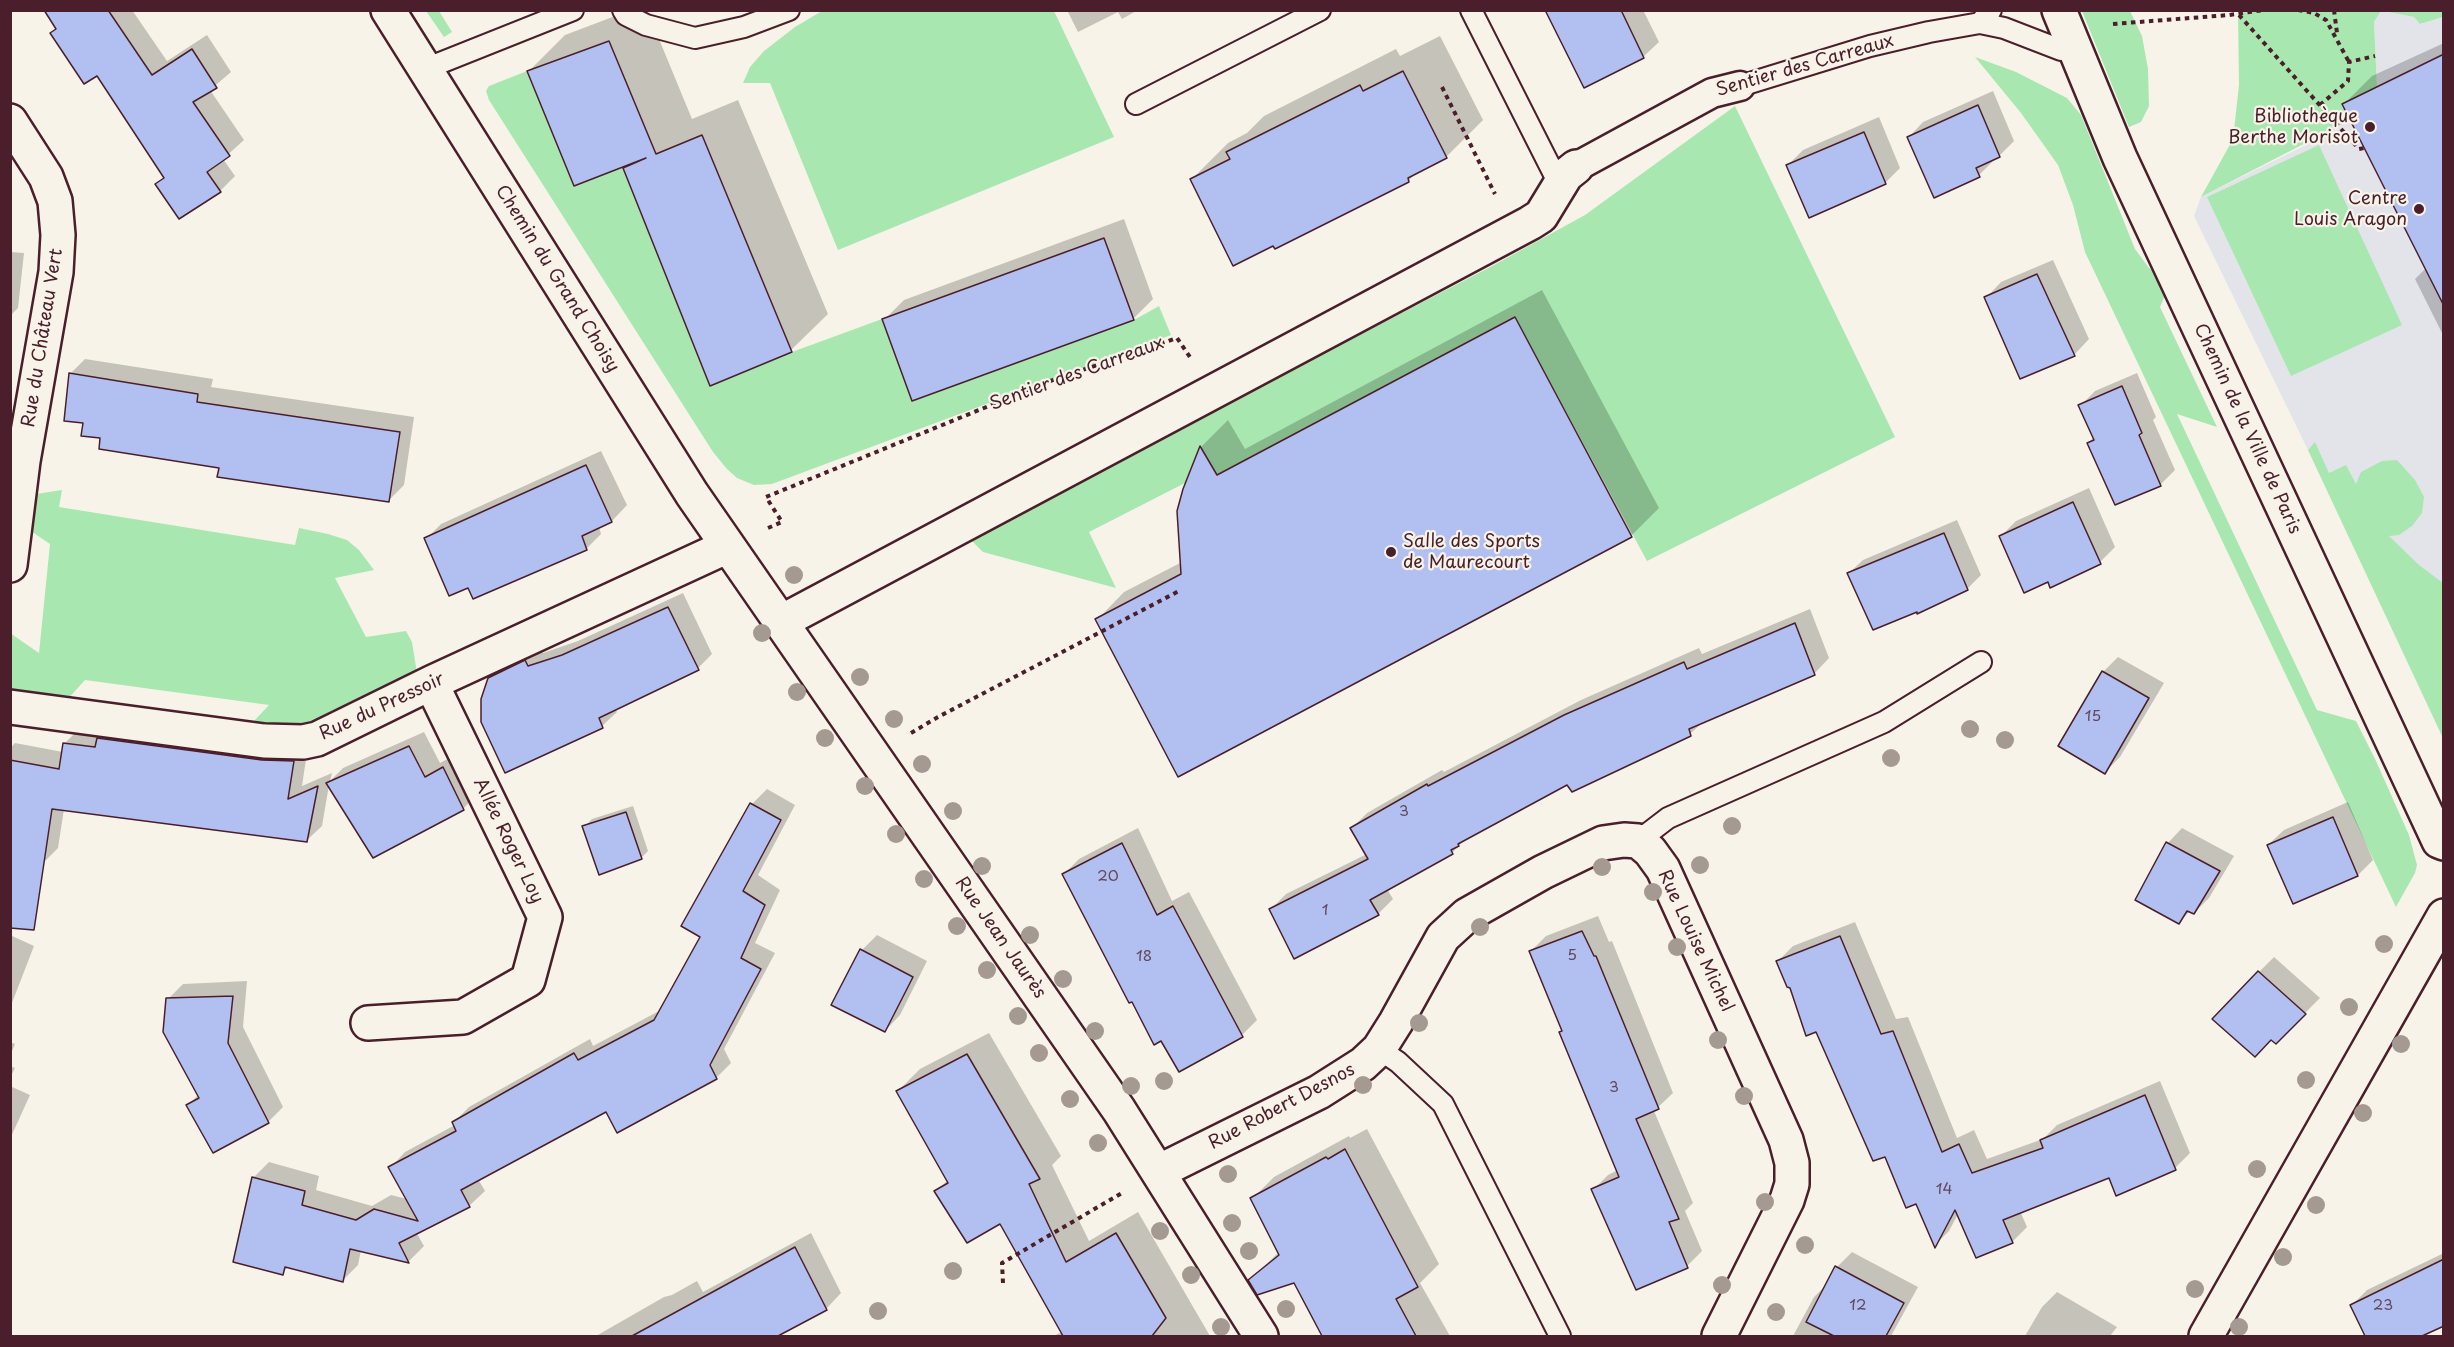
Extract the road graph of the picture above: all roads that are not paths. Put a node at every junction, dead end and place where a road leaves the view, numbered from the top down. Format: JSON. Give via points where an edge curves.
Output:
{"nodes":[{"id":1,"x":388,"y":10,"type":"edge"},
{"id":2,"x":573,"y":10,"type":"edge"},
{"id":3,"x":622,"y":10,"type":"edge"},
{"id":4,"x":789,"y":10,"type":"edge"},
{"id":5,"x":1320,"y":10,"type":"edge"},
{"id":6,"x":1471,"y":10,"type":"edge"},
{"id":7,"x":1985,"y":17,"type":"edge"},
{"id":8,"x":2066,"y":28,"type":"edge"},
{"id":9,"x":425,"y":69,"type":"junction"},
{"id":10,"x":1740,"y":86,"type":"joint"},
{"id":11,"x":1136,"y":104,"type":"dead end"},
{"id":12,"x":10,"y":121,"type":"edge"},
{"id":13,"x":1562,"y":176,"type":"junction"},
{"id":14,"x":17,"y":460,"type":"edge"},
{"id":15,"x":728,"y":546,"type":"junction"},
{"id":16,"x":10,"y":565,"type":"edge"},
{"id":17,"x":781,"y":622,"type":"junction"},
{"id":18,"x":1981,"y":662,"type":"dead end"},
{"id":19,"x":431,"y":683,"type":"junction"},
{"id":20,"x":10,"y":707,"type":"edge"},
{"id":21,"x":1638,"y":841,"type":"junction"},
{"id":22,"x":2444,"y":843,"type":"edge"},
{"id":23,"x":2444,"y":916,"type":"edge"},
{"id":24,"x":368,"y":1023,"type":"dead end"},
{"id":25,"x":1378,"y":1049,"type":"junction"},
{"id":26,"x":1158,"y":1172,"type":"junction"},
{"id":27,"x":1261,"y":1336,"type":"edge"},
{"id":28,"x":1560,"y":1336,"type":"edge"},
{"id":29,"x":1719,"y":1336,"type":"edge"},
{"id":30,"x":2206,"y":1336,"type":"edge"}],
"edges":[{"from":1,"to":9,"type":"street","name":"Chemin du Grand Choisy"},
{"from":2,"to":9,"type":"lane"},
{"from":3,"to":4,"type":"lane","via":[[646,25],[694,38],[744,27]]},
{"from":5,"to":11,"type":"lane"},
{"from":6,"to":13,"type":"lane"},
{"from":7,"to":8,"type":"lane","via":[[2061,50]]},
{"from":7,"to":10,"type":"lane","name":"Sentier des Carreaux","via":[[1870,46]]},
{"from":8,"to":22,"type":"street","name":"Chemin de la Ville de Paris","via":[[2120,158],[2439,841]]},
{"from":9,"to":15,"type":"street","name":"Chemin du Grand Choisy"},
{"from":10,"to":13,"type":"street","name":"Sentier des Carreaux","via":[[1712,93]]},
{"from":12,"to":14,"type":"street","name":"Rue du Château Vert","via":[[46,177],[55,201],[58,235],[51,306]]},
{"from":13,"to":17,"type":"street","via":[[1550,205],[1530,223]]},
{"from":14,"to":16,"type":"street","name":"Rue du Château Vert"},
{"from":15,"to":17,"type":"street","name":"Rue Jean Jaurès"},
{"from":15,"to":19,"type":"street","name":"Rue du Pressoir"},
{"from":17,"to":26,"type":"street","name":"Rue Jean Jaurès"},
{"from":18,"to":21,"type":"lane","via":[[1884,722],[1668,818]]},
{"from":19,"to":20,"type":"street","name":"Rue du Pressoir","via":[[329,734],[303,742],[264,741]]},
{"from":19,"to":24,"type":"street","name":"Allée Roger Loy","via":[[545,916],[528,980],[463,1017]]},
{"from":21,"to":25,"type":"street","name":"Rue Robert Desnos","via":[[1603,843],[1467,915],[1443,937]]},
{"from":21,"to":29,"type":"street","name":"Rue Louise Michel","via":[[1663,868],[1786,1140],[1792,1163],[1787,1200]]},
{"from":23,"to":30,"type":"street"},
{"from":25,"to":26,"type":"street","name":"Rue Robert Desnos","via":[[1363,1064],[1319,1092]]},
{"from":25,"to":28,"type":"lane","via":[[1443,1104]]},
{"from":26,"to":27,"type":"street","name":"Rue Jean Jaurès"}]}
